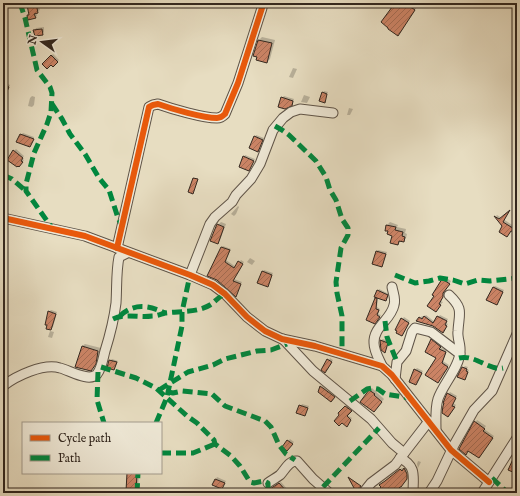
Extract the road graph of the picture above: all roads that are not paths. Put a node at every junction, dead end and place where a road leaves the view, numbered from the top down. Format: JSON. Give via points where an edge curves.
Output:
{"nodes":[{"id":1,"x":262,"y":8,"type":"dead end"},
{"id":2,"x":332,"y":113,"type":"dead end"},
{"id":3,"x":3,"y":218,"type":"edge"},
{"id":4,"x":117,"y":248,"type":"junction"},
{"id":5,"x":127,"y":253,"type":"junction"},
{"id":6,"x":190,"y":275,"type":"junction"},
{"id":7,"x":392,"y":287,"type":"dead end"},
{"id":8,"x":449,"y":295,"type":"dead end"},
{"id":9,"x":517,"y":334,"type":"edge"},
{"id":10,"x":282,"y":339,"type":"junction"},
{"id":11,"x":460,"y":354,"type":"junction"},
{"id":12,"x":382,"y":366,"type":"junction"},
{"id":13,"x":395,"y":379,"type":"junction"},
{"id":14,"x":3,"y":386,"type":"edge"},
{"id":15,"x":429,"y":421,"type":"junction"},
{"id":16,"x":436,"y":430,"type":"junction"},
{"id":17,"x":517,"y":438,"type":"edge"},
{"id":18,"x":451,"y":450,"type":"junction"},
{"id":19,"x":402,"y":456,"type":"junction"},
{"id":20,"x":268,"y":482,"type":"dead end"},
{"id":21,"x":490,"y":482,"type":"junction"},
{"id":22,"x":329,"y":493,"type":"edge"},
{"id":23,"x":363,"y":493,"type":"edge"},
{"id":24,"x":413,"y":493,"type":"edge"},
{"id":25,"x":429,"y":493,"type":"edge"},
{"id":26,"x":482,"y":493,"type":"edge"}],
"edges":[{"from":1,"to":4,"type":"street","via":[[226,114],[218,118],[158,104],[149,107]]},
{"from":2,"to":6,"type":"street","via":[[300,108],[291,112],[275,126],[260,164],[251,179],[210,224]]},
{"from":3,"to":4,"type":"street","via":[[85,236]]},
{"from":4,"to":5,"type":"street"},
{"from":5,"to":6,"type":"street"},
{"from":5,"to":14,"type":"street","via":[[119,257],[116,304],[101,366],[96,375],[87,377],[48,366]]},
{"from":6,"to":10,"type":"street","via":[[219,289],[247,317],[265,331]]},
{"from":7,"to":12,"type":"street","via":[[395,300],[393,308],[374,338],[374,347]]},
{"from":8,"to":11,"type":"street","via":[[455,300],[461,313],[457,336]]},
{"from":9,"to":18,"type":"street","via":[[492,390],[474,410]]},
{"from":10,"to":12,"type":"street","via":[[316,346]]},
{"from":10,"to":19,"type":"street","via":[[313,371],[370,419]]},
{"from":11,"to":13,"type":"street","via":[[431,332],[415,328],[406,351],[398,362]]},
{"from":11,"to":16,"type":"street","via":[[438,398]]},
{"from":12,"to":13,"type":"street"},
{"from":13,"to":15,"type":"street"},
{"from":15,"to":16,"type":"street"},
{"from":15,"to":19,"type":"street"},
{"from":16,"to":18,"type":"street"},
{"from":17,"to":21,"type":"street"},
{"from":18,"to":21,"type":"street"},
{"from":18,"to":25,"type":"street"},
{"from":19,"to":23,"type":"street"},
{"from":19,"to":24,"type":"street","via":[[412,467]]},
{"from":20,"to":22,"type":"street","via":[[279,476],[295,460]]},
{"from":21,"to":26,"type":"street"}]}
